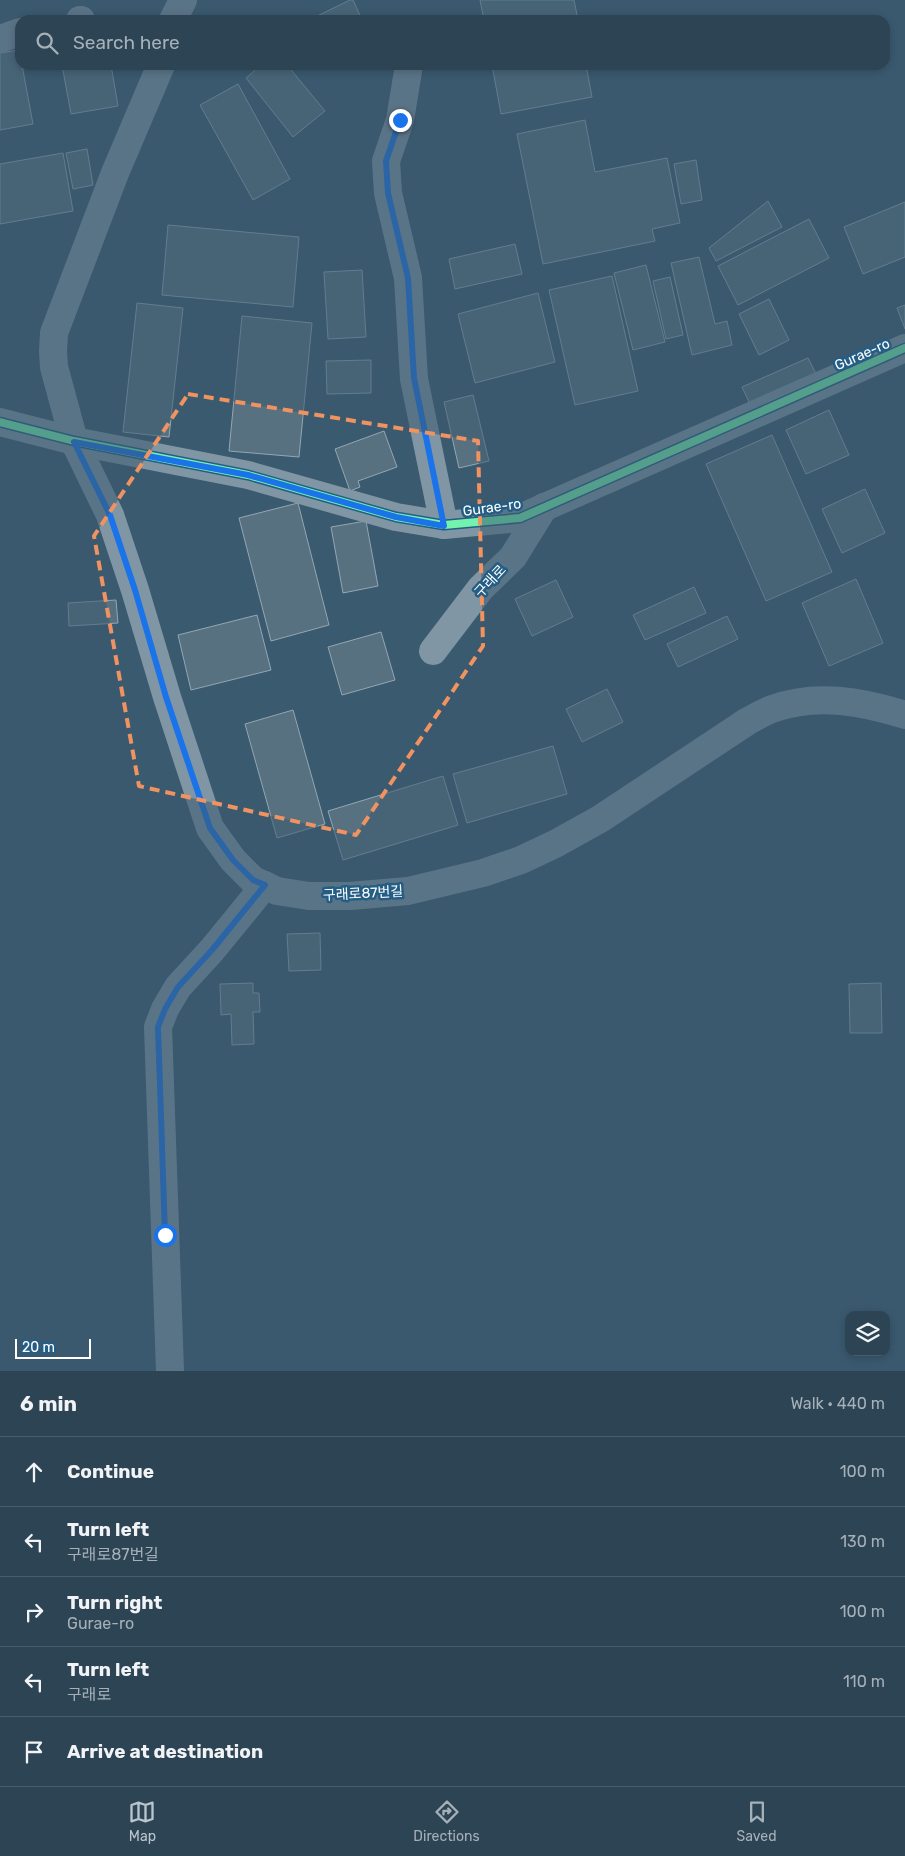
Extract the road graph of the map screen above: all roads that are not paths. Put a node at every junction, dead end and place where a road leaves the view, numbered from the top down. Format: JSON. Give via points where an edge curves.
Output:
{"nodes":[{"id":1,"x":184,"y":0,"type":"edge"},
{"id":2,"x":176,"y":15,"type":"edge"},
{"id":3,"x":15,"y":34,"type":"edge"},
{"id":4,"x":0,"y":39,"type":"edge"},
{"id":5,"x":159,"y":70,"type":"edge"},
{"id":6,"x":408,"y":70,"type":"edge"},
{"id":7,"x":905,"y":348,"type":"edge"},
{"id":8,"x":0,"y":422,"type":"edge"},
{"id":9,"x":74,"y":442,"type":"junction"},
{"id":10,"x":544,"y":507,"type":"junction"},
{"id":11,"x":444,"y":526,"type":"junction"},
{"id":12,"x":432,"y":651,"type":"dead end"},
{"id":13,"x":905,"y":715,"type":"edge"},
{"id":14,"x":265,"y":885,"type":"junction"},
{"id":15,"x":170,"y":1371,"type":"edge"}],
"edges":[{"from":1,"to":2,"type":"street"},
{"from":3,"to":4,"type":"street"},
{"from":5,"to":9,"type":"street","name":"구래로87번길","via":[[115,173],[54,333],[54,367]]},
{"from":6,"to":11,"type":"street","via":[[400,120],[386,161],[388,193],[408,278],[414,378]]},
{"from":7,"to":10,"type":"street","name":"Gurae-ro"},
{"from":8,"to":9,"type":"street","name":"Gurae-ro"},
{"from":9,"to":11,"type":"street","name":"Gurae-ro","via":[[248,475],[396,517]]},
{"from":9,"to":14,"type":"street","name":"구래로87번길","via":[[110,515],[210,828],[233,860],[253,880]]},
{"from":10,"to":11,"type":"street","name":"Gurae-ro","via":[[520,518]]},
{"from":10,"to":12,"type":"street","name":"구래로","via":[[513,557],[481,588]]},
{"from":13,"to":14,"type":"street","name":"구래로87번길","via":[[844,700],[794,703],[772,709],[748,721],[600,819],[521,860],[483,873],[408,891],[350,896],[308,896],[277,891]]},
{"from":14,"to":15,"type":"street","via":[[178,987],[158,1027]]}]}
